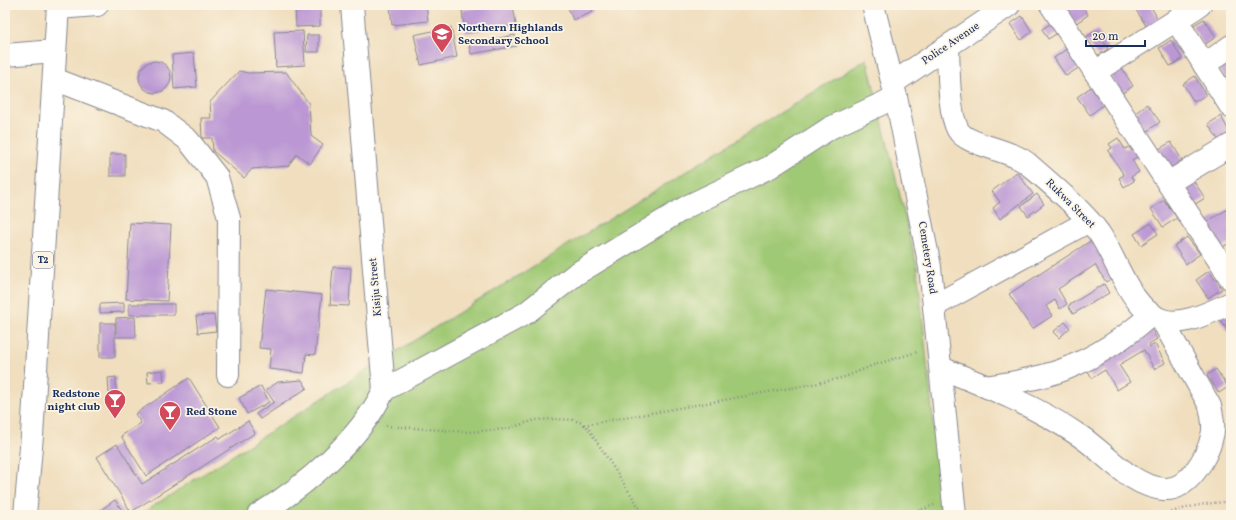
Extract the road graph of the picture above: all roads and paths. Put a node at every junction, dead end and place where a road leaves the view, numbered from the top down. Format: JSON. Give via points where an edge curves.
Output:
{"nodes":[{"id":1,"x":91,"y":5,"type":"edge"},
{"id":2,"x":352,"y":5,"type":"edge"},
{"id":3,"x":873,"y":5,"type":"edge"},
{"id":4,"x":1009,"y":5,"type":"edge"},
{"id":5,"x":1051,"y":5,"type":"edge"},
{"id":6,"x":1200,"y":5,"type":"edge"},
{"id":7,"x":58,"y":6,"type":"edge"},
{"id":8,"x":1176,"y":20,"type":"junction"},
{"id":9,"x":948,"y":46,"type":"junction"},
{"id":10,"x":1231,"y":46,"type":"edge"},
{"id":11,"x":55,"y":51,"type":"junction"},
{"id":12,"x":5,"y":55,"type":"edge"},
{"id":13,"x":1204,"y":65,"type":"junction"},
{"id":14,"x":1095,"y":72,"type":"junction"},
{"id":15,"x":54,"y":79,"type":"junction"},
{"id":16,"x":894,"y":90,"type":"junction"},
{"id":17,"x":1231,"y":107,"type":"edge"},
{"id":18,"x":1231,"y":145,"type":"edge"},
{"id":19,"x":1168,"y":183,"type":"junction"},
{"id":20,"x":1089,"y":221,"type":"junction"},
{"id":21,"x":1231,"y":279,"type":"edge"},
{"id":22,"x":1231,"y":303,"type":"edge"},
{"id":23,"x":934,"y":306,"type":"junction"},
{"id":24,"x":1157,"y":317,"type":"junction"},
{"id":25,"x":938,"y":344,"type":"junction"},
{"id":26,"x":941,"y":368,"type":"junction"},
{"id":27,"x":228,"y":375,"type":"dead end"},
{"id":28,"x":987,"y":387,"type":"junction"},
{"id":29,"x":384,"y":390,"type":"junction"},
{"id":30,"x":362,"y":425,"type":"junction"},
{"id":31,"x":584,"y":425,"type":"junction"},
{"id":32,"x":1231,"y":502,"type":"edge"},
{"id":33,"x":954,"y":507,"type":"edge"},
{"id":34,"x":25,"y":515,"type":"edge"},
{"id":35,"x":258,"y":515,"type":"edge"},
{"id":36,"x":644,"y":515,"type":"edge"},
{"id":37,"x":907,"y":515,"type":"edge"},
{"id":38,"x":1164,"y":515,"type":"edge"}],
"edges":[{"from":1,"to":7,"type":"main road"},
{"from":2,"to":29,"type":"main road","name":"Kisiju Street"},
{"from":3,"to":16,"type":"main road","name":"Cemetery Road"},
{"from":4,"to":9,"type":"main road","name":"Police Avenue"},
{"from":5,"to":14,"type":"main road"},
{"from":6,"to":8,"type":"main road"},
{"from":7,"to":11,"type":"main road","number":"T2"},
{"from":8,"to":13,"type":"main road"},
{"from":8,"to":14,"type":"main road"},
{"from":9,"to":16,"type":"main road","name":"Police Avenue"},
{"from":9,"to":20,"type":"main road","name":"Rukwa Street","via":[[953,118],[959,131],[974,141],[1022,159]]},
{"from":10,"to":13,"type":"main road"},
{"from":11,"to":12,"type":"main road"},
{"from":11,"to":15,"type":"main road","number":"T2"},
{"from":13,"to":17,"type":"main road"},
{"from":14,"to":19,"type":"main road"},
{"from":15,"to":27,"type":"main road","via":[[163,120],[188,140],[217,177],[229,218]]},
{"from":15,"to":34,"type":"main road","number":"T2"},
{"from":16,"to":23,"type":"main road","name":"Cemetery Road","via":[[930,267]]},
{"from":16,"to":29,"type":"main road","name":"Police Avenue","via":[[770,166],[688,206],[576,274],[526,313]]},
{"from":18,"to":19,"type":"main road"},
{"from":19,"to":21,"type":"main road"},
{"from":20,"to":23,"type":"main road"},
{"from":20,"to":24,"type":"main road","name":"Rukwa Street","via":[[1099,233],[1141,305]]},
{"from":22,"to":24,"type":"main road","via":[[1188,319],[1175,321]]},
{"from":23,"to":25,"type":"main road","name":"Cemetery Road"},
{"from":24,"to":28,"type":"main road","via":[[1077,364],[1051,374]]},
{"from":24,"to":28,"type":"main road","name":"Rukwa Street","via":[[1210,406],[1213,421],[1213,436],[1208,449],[1193,473],[1175,488],[1166,490],[1144,484],[1124,472],[1080,436],[1027,405]]},
{"from":25,"to":26,"type":"main road","name":"Cemetery Road"},
{"from":25,"to":31,"type":"path","via":[[837,379]]},
{"from":26,"to":28,"type":"main road","name":"Rukwa Street"},
{"from":26,"to":33,"type":"main road","name":"Cemetery Road"},
{"from":29,"to":30,"type":"main road"},
{"from":30,"to":31,"type":"path","via":[[468,432],[504,429],[536,420],[573,420]]},
{"from":30,"to":35,"type":"main road","via":[[321,467],[276,504]]},
{"from":31,"to":36,"type":"path"},
{"from":32,"to":38,"type":"path","via":[[1187,508]]},
{"from":33,"to":37,"type":"path"}]}
